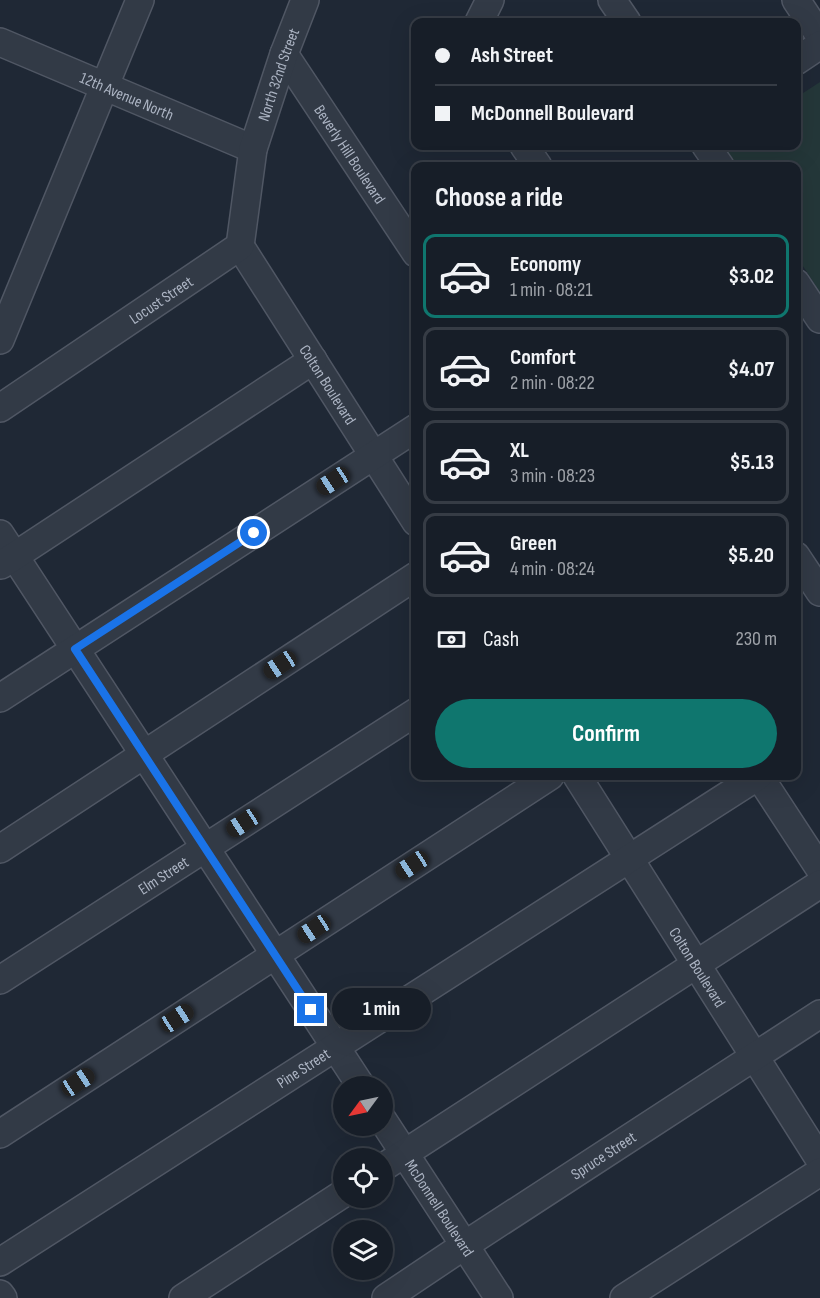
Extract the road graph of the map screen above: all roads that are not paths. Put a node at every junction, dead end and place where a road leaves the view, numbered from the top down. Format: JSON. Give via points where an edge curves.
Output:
{"nodes":[{"id":1,"x":140,"y":0,"type":"edge"},
{"id":2,"x":305,"y":0,"type":"edge"},
{"id":3,"x":490,"y":0,"type":"edge"},
{"id":4,"x":612,"y":0,"type":"edge"},
{"id":5,"x":796,"y":0,"type":"edge"},
{"id":6,"x":481,"y":18,"type":"edge"},
{"id":7,"x":624,"y":18,"type":"edge"},
{"id":8,"x":820,"y":36,"type":"edge"},
{"id":9,"x":0,"y":42,"type":"edge"},
{"id":10,"x":820,"y":45,"type":"edge"},
{"id":11,"x":284,"y":54,"type":"junction"},
{"id":12,"x":801,"y":58,"type":"edge"},
{"id":13,"x":104,"y":87,"type":"junction"},
{"id":14,"x":253,"y":149,"type":"junction"},
{"id":15,"x":411,"y":245,"type":"edge"},
{"id":16,"x":240,"y":246,"type":"junction"},
{"id":17,"x":801,"y":290,"type":"edge"},
{"id":18,"x":820,"y":319,"type":"edge"},
{"id":19,"x":0,"y":340,"type":"edge"},
{"id":20,"x":313,"y":360,"type":"junction"},
{"id":21,"x":0,"y":408,"type":"edge"},
{"id":22,"x":411,"y":431,"type":"edge"},
{"id":23,"x":373,"y":455,"type":"junction"},
{"id":24,"x":411,"y":514,"type":"edge"},
{"id":25,"x":0,"y":534,"type":"edge"},
{"id":26,"x":7,"y":561,"type":"edge"},
{"id":27,"x":801,"y":563,"type":"edge"},
{"id":28,"x":411,"y":579,"type":"edge"},
{"id":29,"x":820,"y":591,"type":"edge"},
{"id":30,"x":75,"y":649,"type":"junction"},
{"id":31,"x":0,"y":698,"type":"edge"},
{"id":32,"x":411,"y":715,"type":"edge"},
{"id":33,"x":144,"y":755,"type":"junction"},
{"id":34,"x":544,"y":780,"type":"edge"},
{"id":35,"x":579,"y":780,"type":"edge"},
{"id":36,"x":752,"y":780,"type":"edge"},
{"id":37,"x":761,"y":780,"type":"edge"},
{"id":38,"x":205,"y":848,"type":"junction"},
{"id":39,"x":0,"y":849,"type":"edge"},
{"id":40,"x":629,"y":858,"type":"junction"},
{"id":41,"x":820,"y":869,"type":"edge"},
{"id":42,"x":820,"y":884,"type":"edge"},
{"id":43,"x":275,"y":954,"type":"junction"},
{"id":44,"x":696,"y":964,"type":"junction"},
{"id":45,"x":0,"y":980,"type":"edge"},
{"id":46,"x":820,"y":1014,"type":"edge"},
{"id":47,"x":335,"y":1047,"type":"junction"},
{"id":48,"x":755,"y":1057,"type":"junction"},
{"id":49,"x":354,"y":1076,"type":"edge"},
{"id":50,"x":0,"y":1134,"type":"edge"},
{"id":51,"x":387,"y":1136,"type":"edge"},
{"id":52,"x":820,"y":1160,"type":"edge"},
{"id":53,"x":394,"y":1161,"type":"edge"},
{"id":54,"x":820,"y":1172,"type":"edge"},
{"id":55,"x":333,"y":1200,"type":"edge"},
{"id":56,"x":465,"y":1245,"type":"junction"},
{"id":57,"x":0,"y":1262,"type":"edge"},
{"id":58,"x":0,"y":1294,"type":"edge"},
{"id":59,"x":3,"y":1298,"type":"edge"},
{"id":60,"x":183,"y":1298,"type":"edge"},
{"id":61,"x":386,"y":1298,"type":"edge"},
{"id":62,"x":499,"y":1298,"type":"edge"},
{"id":63,"x":624,"y":1298,"type":"edge"}],
"edges":[{"from":1,"to":13,"type":"street"},
{"from":2,"to":11,"type":"street","name":"North 32nd Street"},
{"from":3,"to":6,"type":"street"},
{"from":4,"to":7,"type":"street"},
{"from":5,"to":8,"type":"street"},
{"from":9,"to":13,"type":"street","name":"12th Avenue North"},
{"from":10,"to":12,"type":"street"},
{"from":11,"to":14,"type":"street","name":"North 32nd Street"},
{"from":11,"to":15,"type":"street","name":"Beverly Hill Boulevard"},
{"from":13,"to":14,"type":"street","name":"12th Avenue North"},
{"from":13,"to":19,"type":"street"},
{"from":14,"to":16,"type":"street"},
{"from":16,"to":20,"type":"street","name":"Colton Boulevard"},
{"from":16,"to":21,"type":"street","name":"Locust Street"},
{"from":17,"to":18,"type":"street"},
{"from":20,"to":23,"type":"street","name":"Colton Boulevard"},
{"from":20,"to":26,"type":"street"},
{"from":22,"to":23,"type":"street"},
{"from":23,"to":24,"type":"street","name":"Colton Boulevard"},
{"from":23,"to":30,"type":"street"},
{"from":25,"to":26,"type":"street"},
{"from":26,"to":30,"type":"street"},
{"from":27,"to":29,"type":"street"},
{"from":28,"to":33,"type":"street"},
{"from":30,"to":31,"type":"street"},
{"from":30,"to":33,"type":"street"},
{"from":32,"to":38,"type":"street","name":"Elm Street"},
{"from":33,"to":38,"type":"street"},
{"from":33,"to":39,"type":"street"},
{"from":34,"to":43,"type":"street"},
{"from":35,"to":40,"type":"street","name":"Colton Boulevard"},
{"from":36,"to":40,"type":"street","name":"Pine Street"},
{"from":37,"to":41,"type":"street"},
{"from":38,"to":43,"type":"street"},
{"from":38,"to":45,"type":"street","name":"Elm Street"},
{"from":40,"to":44,"type":"street","name":"Colton Boulevard"},
{"from":40,"to":47,"type":"street","name":"Pine Street"},
{"from":42,"to":44,"type":"street"},
{"from":43,"to":47,"type":"street"},
{"from":43,"to":50,"type":"street"},
{"from":44,"to":48,"type":"street","name":"Colton Boulevard"},
{"from":44,"to":53,"type":"street"},
{"from":46,"to":48,"type":"street","name":"Spruce Street"},
{"from":47,"to":49,"type":"street"},
{"from":47,"to":57,"type":"street","name":"Pine Street"},
{"from":48,"to":52,"type":"street","name":"Colton Boulevard"},
{"from":48,"to":56,"type":"street","name":"Spruce Street"},
{"from":51,"to":53,"type":"street","name":"McDonnell Boulevard"},
{"from":53,"to":56,"type":"street","name":"McDonnell Boulevard"},
{"from":54,"to":63,"type":"street"},
{"from":55,"to":60,"type":"street"},
{"from":56,"to":61,"type":"street","name":"Spruce Street"},
{"from":56,"to":62,"type":"street","name":"McDonnell Boulevard"},
{"from":58,"to":59,"type":"street"}]}
